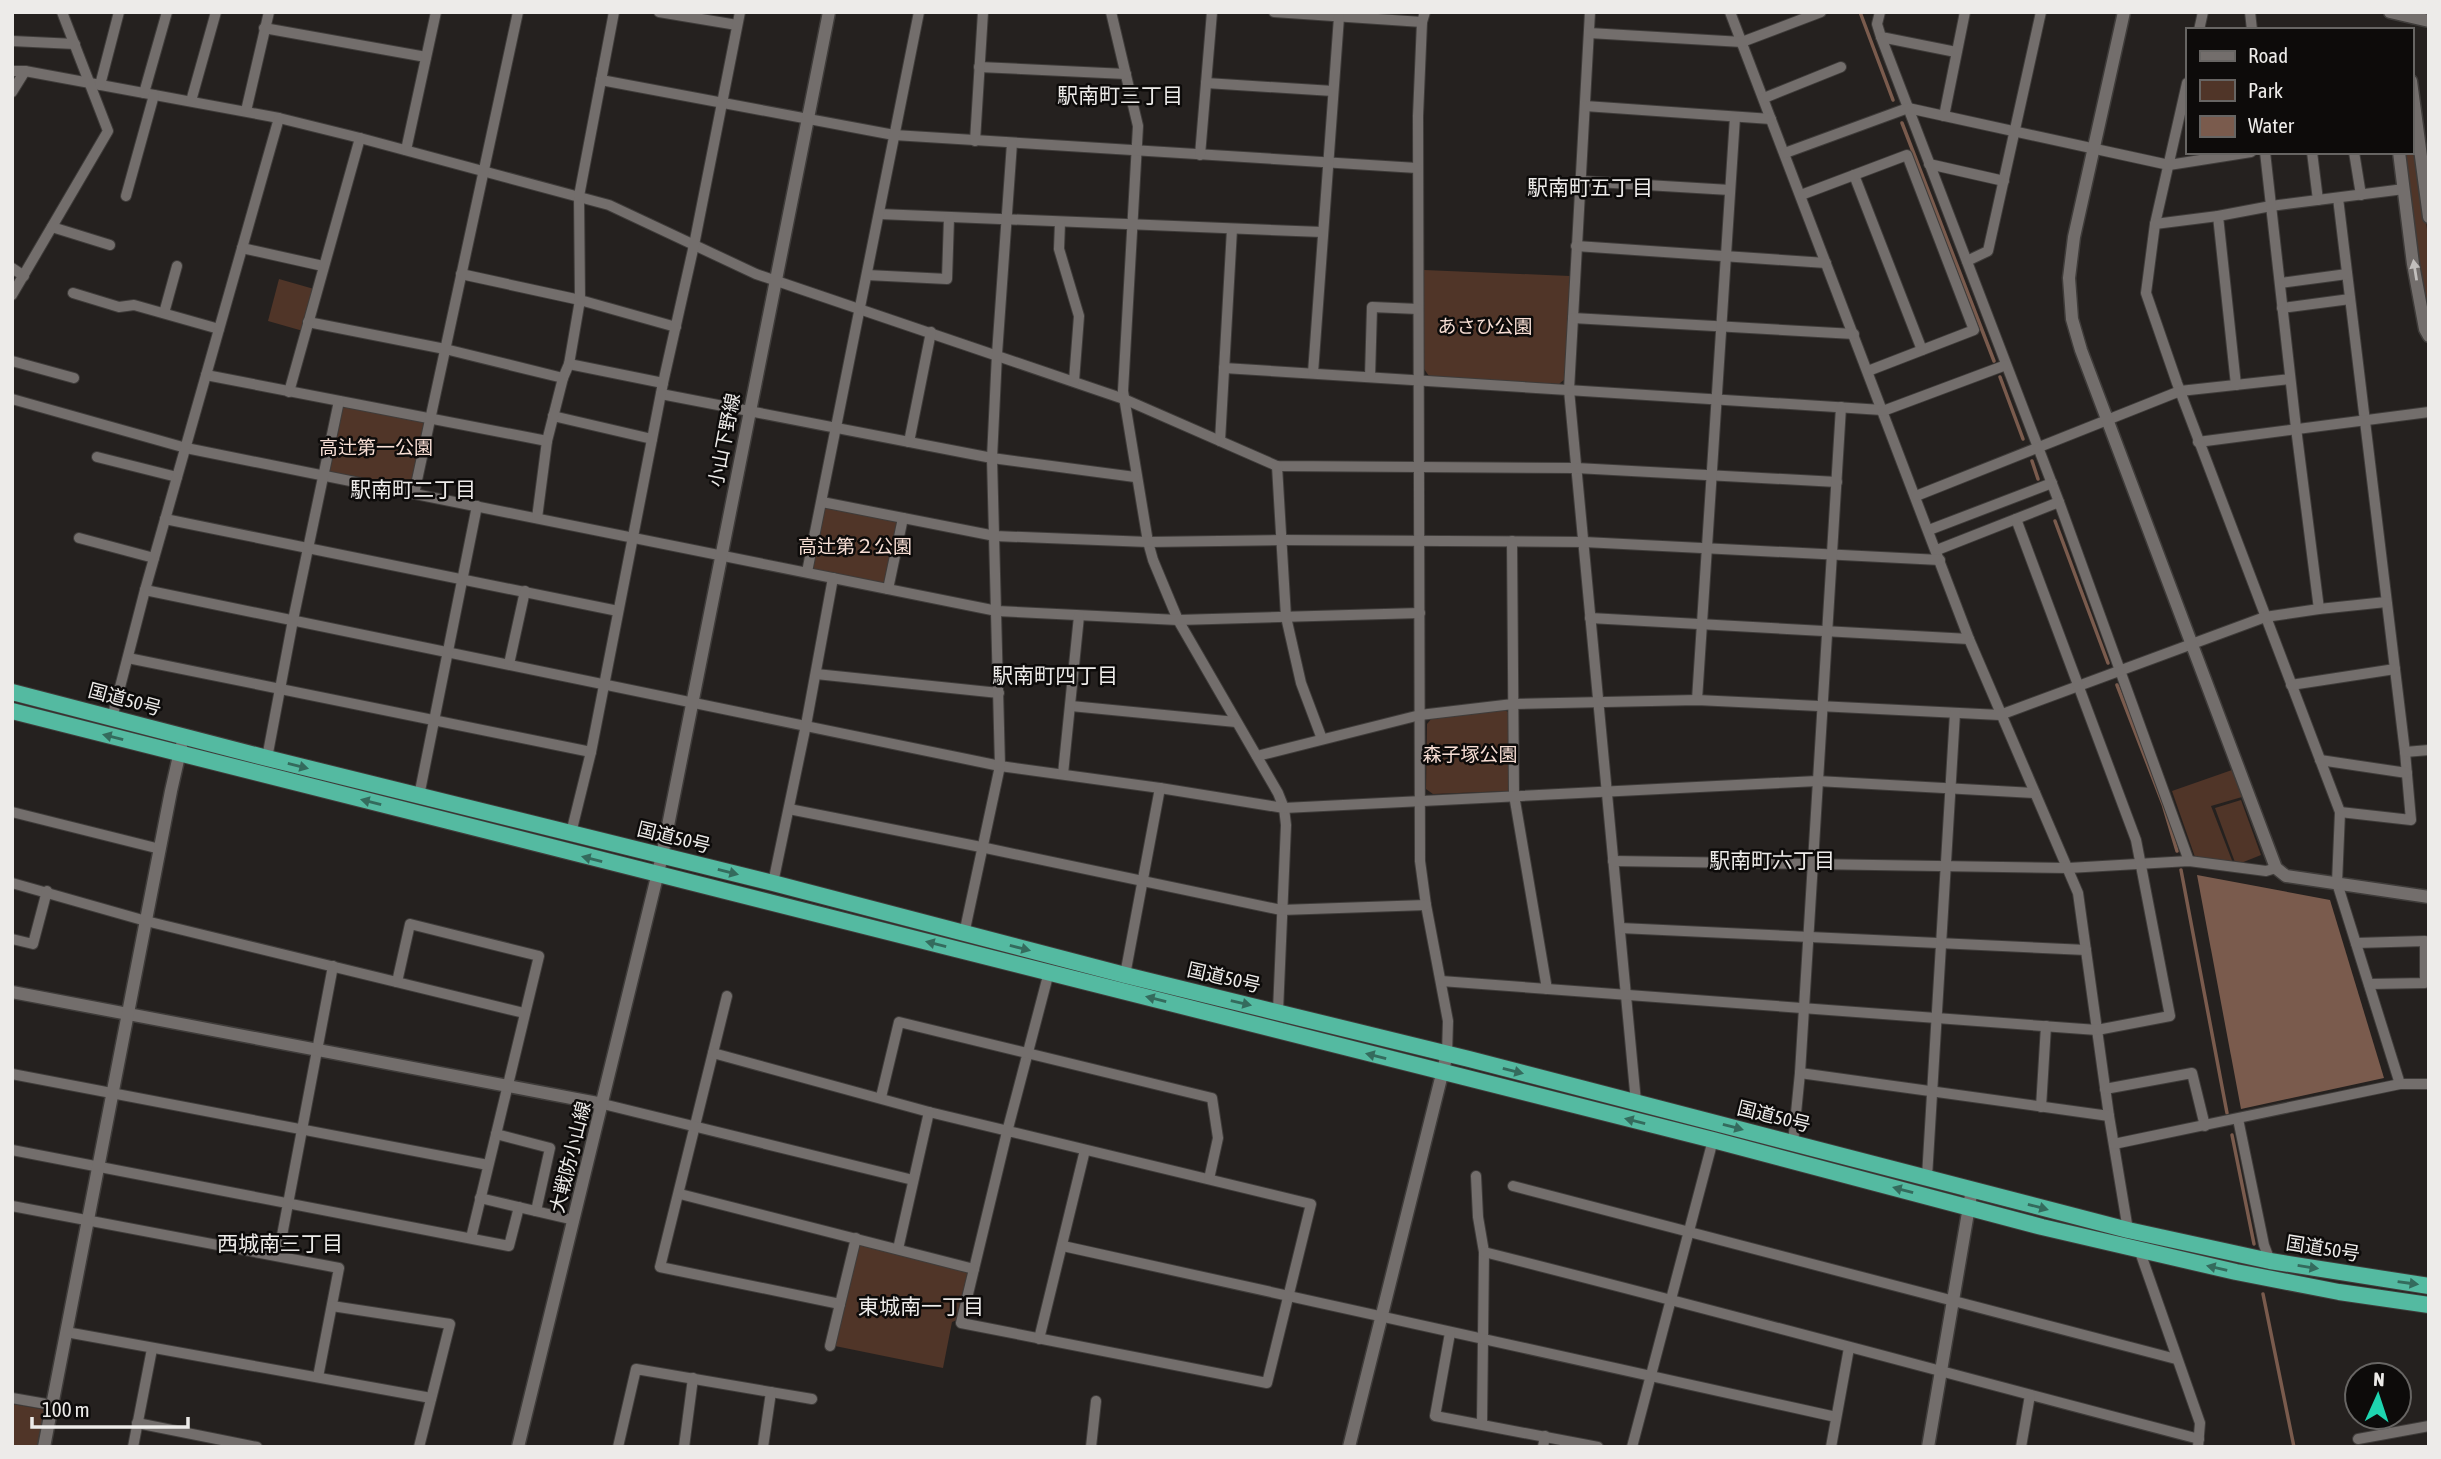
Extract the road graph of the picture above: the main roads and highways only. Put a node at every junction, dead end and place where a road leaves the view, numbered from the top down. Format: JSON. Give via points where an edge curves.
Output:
{"nodes":[{"id":1,"x":12,"y":692,"type":"edge"},
{"id":2,"x":12,"y":711,"type":"edge"},
{"id":3,"x":2429,"y":1286,"type":"edge"},
{"id":4,"x":2429,"y":1305,"type":"edge"}],
"edges":[{"from":1,"to":3,"type":"highway","name":"国道50号","one_way":true,"via":[[2128,1230],[2270,1261]]},
{"from":4,"to":2,"type":"highway","name":"国道50号","one_way":true,"via":[[2279,1281],[2139,1250]]}]}
